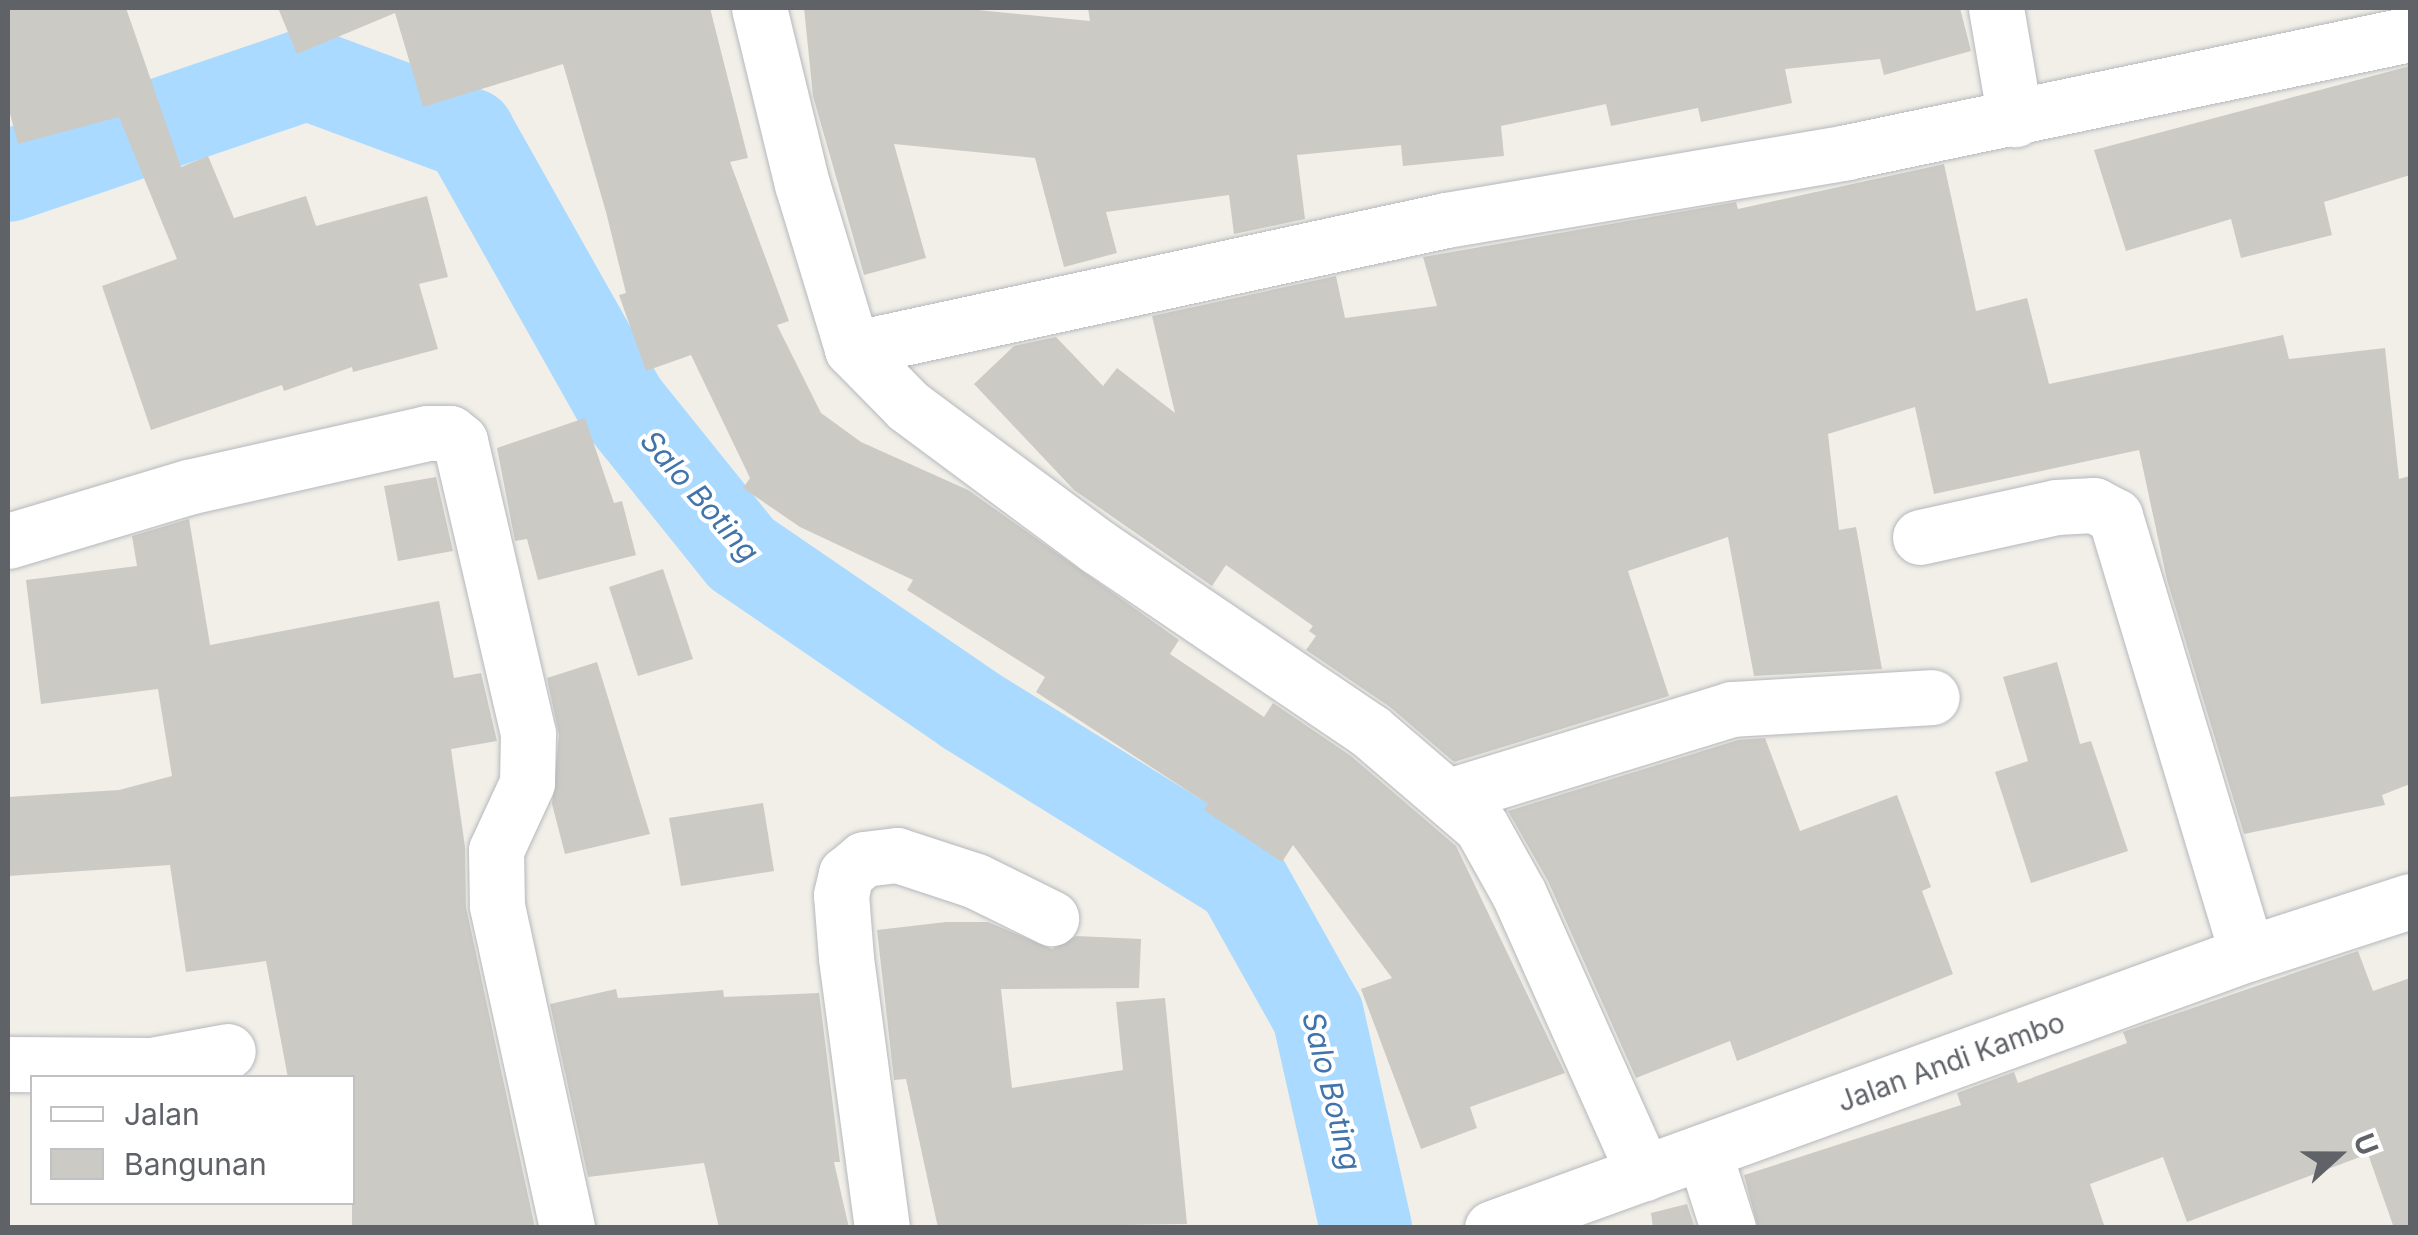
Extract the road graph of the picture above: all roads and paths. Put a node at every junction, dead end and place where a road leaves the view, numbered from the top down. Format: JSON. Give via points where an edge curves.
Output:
{"nodes":[{"id":1,"x":759,"y":8,"type":"edge"},
{"id":2,"x":1996,"y":8,"type":"edge"},
{"id":3,"x":2410,"y":34,"type":"edge"},
{"id":4,"x":2015,"y":119,"type":"junction"},
{"id":5,"x":852,"y":349,"type":"junction"},
{"id":6,"x":1920,"y":537,"type":"dead end"},
{"id":7,"x":8,"y":541,"type":"edge"},
{"id":8,"x":1932,"y":697,"type":"dead end"},
{"id":9,"x":1449,"y":796,"type":"junction"},
{"id":10,"x":2410,"y":901,"type":"edge"},
{"id":11,"x":1050,"y":918,"type":"dead end"},
{"id":12,"x":2247,"y":954,"type":"junction"},
{"id":13,"x":228,"y":1051,"type":"dead end"},
{"id":14,"x":8,"y":1064,"type":"edge"},
{"id":15,"x":1704,"y":1153,"type":"junction"},
{"id":16,"x":1644,"y":1173,"type":"junction"},
{"id":17,"x":567,"y":1228,"type":"edge"},
{"id":18,"x":882,"y":1228,"type":"edge"},
{"id":19,"x":1492,"y":1228,"type":"edge"},
{"id":20,"x":1728,"y":1228,"type":"edge"}],
"edges":[{"from":1,"to":5,"type":"street"},
{"from":2,"to":4,"type":"street"},
{"from":3,"to":4,"type":"street"},
{"from":4,"to":5,"type":"street","via":[[1446,220]]},
{"from":5,"to":9,"type":"street","via":[[908,406],[963,448],[1098,547],[1279,664]]},
{"from":6,"to":12,"type":"street","via":[[2056,507],[2094,506],[2116,516]]},
{"from":7,"to":17,"type":"street","via":[[188,487],[427,433],[460,441],[528,734],[527,783],[496,850],[497,906]]},
{"from":8,"to":9,"type":"street","via":[[1732,710]]},
{"from":9,"to":16,"type":"street","via":[[1498,851]]},
{"from":10,"to":12,"type":"street","name":"Jalan Andi Kambo"},
{"from":11,"to":18,"type":"street","via":[[976,880],[897,855],[864,860],[846,874],[840,895],[846,958]]},
{"from":12,"to":15,"type":"street","name":"Jalan Andi Kambo"},
{"from":13,"to":14,"type":"street","via":[[92,1069]]},
{"from":15,"to":16,"type":"street","name":"Jalan Andi Kambo"},
{"from":15,"to":20,"type":"street"},
{"from":16,"to":19,"type":"street","name":"Jalan Andi Kambo"}]}
